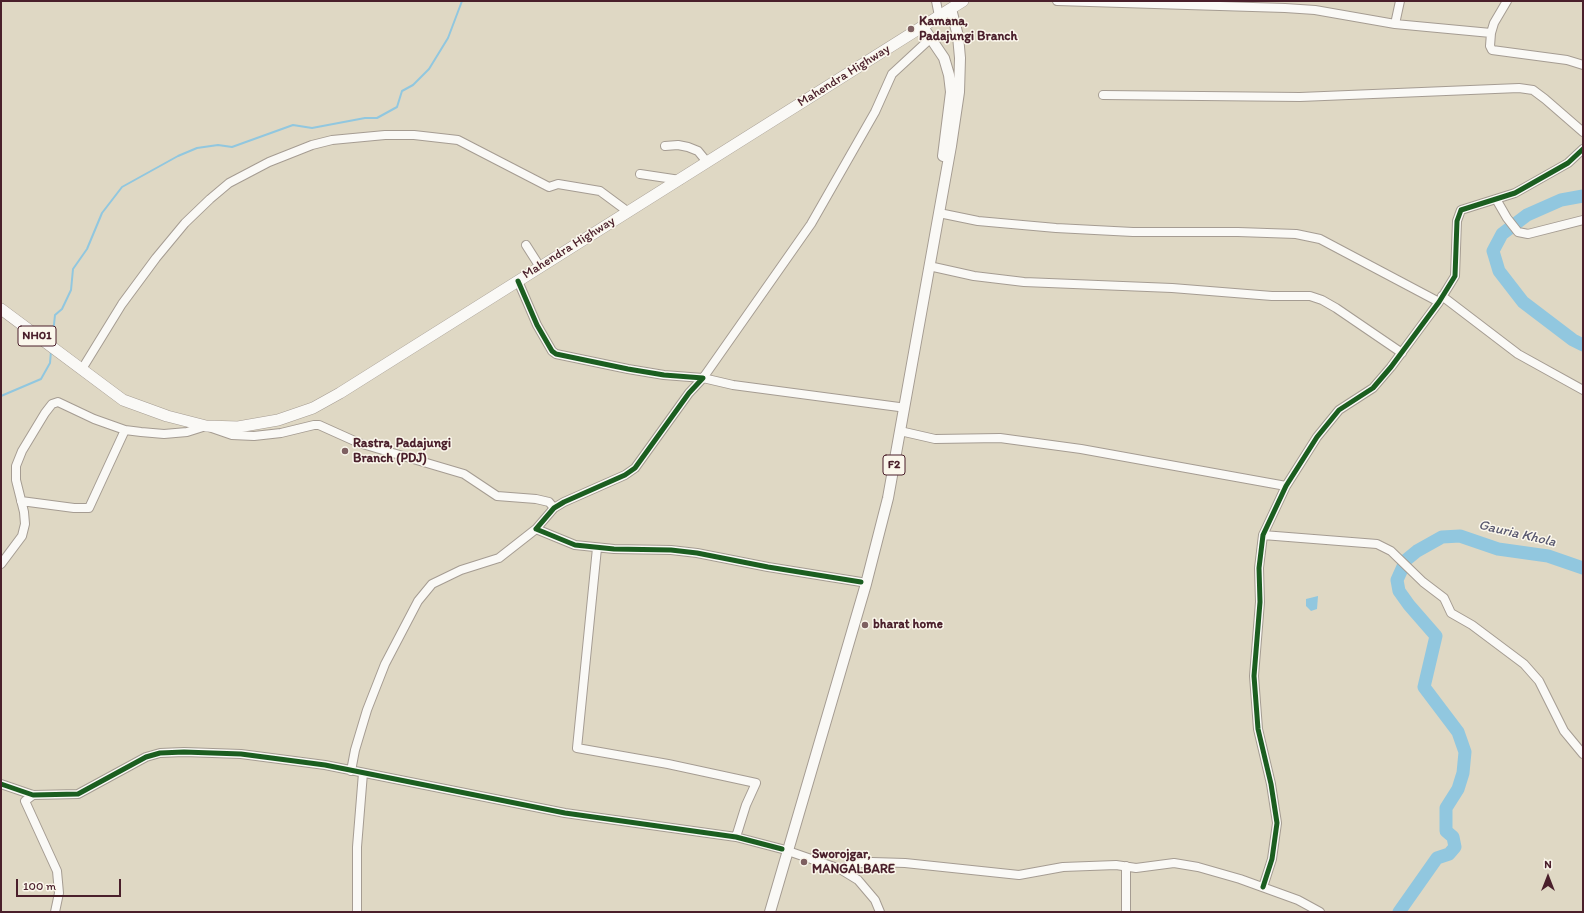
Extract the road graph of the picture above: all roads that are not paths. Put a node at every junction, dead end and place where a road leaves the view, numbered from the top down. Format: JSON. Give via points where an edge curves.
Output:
{"nodes":[{"id":1,"x":936,"y":1,"type":"edge"},
{"id":2,"x":963,"y":1,"type":"edge"},
{"id":3,"x":1057,"y":1,"type":"edge"},
{"id":4,"x":1400,"y":1,"type":"edge"},
{"id":5,"x":1507,"y":1,"type":"edge"},
{"id":6,"x":951,"y":9,"type":"junction"},
{"id":7,"x":939,"y":16,"type":"junction"},
{"id":8,"x":1395,"y":24,"type":"junction"},
{"id":9,"x":923,"y":27,"type":"junction"},
{"id":10,"x":1491,"y":33,"type":"junction"},
{"id":11,"x":931,"y":38,"type":"junction"},
{"id":12,"x":1583,"y":65,"type":"edge"},
{"id":13,"x":1103,"y":95,"type":"dead end"},
{"id":14,"x":1583,"y":132,"type":"edge"},
{"id":15,"x":665,"y":146,"type":"dead end"},
{"id":16,"x":1583,"y":149,"type":"edge"},
{"id":17,"x":707,"y":162,"type":"junction"},
{"id":18,"x":640,"y":174,"type":"dead end"},
{"id":19,"x":680,"y":180,"type":"junction"},
{"id":20,"x":1496,"y":199,"type":"junction"},
{"id":21,"x":628,"y":211,"type":"junction"},
{"id":22,"x":939,"y":212,"type":"junction"},
{"id":23,"x":1583,"y":220,"type":"edge"},
{"id":24,"x":526,"y":245,"type":"dead end"},
{"id":25,"x":929,"y":266,"type":"junction"},
{"id":26,"x":540,"y":267,"type":"junction"},
{"id":27,"x":518,"y":280,"type":"junction"},
{"id":28,"x":1441,"y":299,"type":"junction"},
{"id":29,"x":1,"y":309,"type":"edge"},
{"id":30,"x":1402,"y":353,"type":"junction"},
{"id":31,"x":77,"y":366,"type":"junction"},
{"id":32,"x":703,"y":378,"type":"junction"},
{"id":33,"x":1583,"y":390,"type":"edge"},
{"id":34,"x":899,"y":407,"type":"junction"},
{"id":35,"x":206,"y":426,"type":"junction"},
{"id":36,"x":125,"y":430,"type":"junction"},
{"id":37,"x":900,"y":431,"type":"junction"},
{"id":38,"x":1286,"y":486,"type":"junction"},
{"id":39,"x":21,"y":501,"type":"junction"},
{"id":40,"x":554,"y":508,"type":"junction"},
{"id":41,"x":536,"y":529,"type":"junction"},
{"id":42,"x":1263,"y":535,"type":"junction"},
{"id":43,"x":597,"y":548,"type":"junction"},
{"id":44,"x":1,"y":564,"type":"edge"},
{"id":45,"x":861,"y":582,"type":"junction"},
{"id":46,"x":1583,"y":754,"type":"edge"},
{"id":47,"x":351,"y":771,"type":"junction"},
{"id":48,"x":363,"y":773,"type":"junction"},
{"id":49,"x":3,"y":786,"type":"edge"},
{"id":50,"x":33,"y":795,"type":"junction"},
{"id":51,"x":736,"y":837,"type":"junction"},
{"id":52,"x":785,"y":850,"type":"junction"},
{"id":53,"x":1126,"y":866,"type":"junction"},
{"id":54,"x":840,"y":869,"type":"junction"},
{"id":55,"x":1263,"y":887,"type":"junction"},
{"id":56,"x":55,"y":912,"type":"edge"},
{"id":57,"x":357,"y":912,"type":"edge"},
{"id":58,"x":764,"y":912,"type":"edge"},
{"id":59,"x":770,"y":912,"type":"edge"},
{"id":60,"x":880,"y":912,"type":"edge"},
{"id":61,"x":1126,"y":912,"type":"edge"},
{"id":62,"x":1320,"y":912,"type":"edge"}],
"edges":[{"from":1,"to":7,"type":"street"},
{"from":2,"to":6,"type":"highway","name":"Mahendra Highway","number":"NH01"},
{"from":3,"to":8,"type":"street","via":[[1315,10]]},
{"from":4,"to":8,"type":"street"},
{"from":5,"to":10,"type":"street"},
{"from":6,"to":7,"type":"highway","name":"Mahendra Highway","number":"NH01"},
{"from":6,"to":22,"type":"main road","number":"F2","via":[[958,36],[959,92]]},
{"from":7,"to":9,"type":"highway","name":"Mahendra Highway","number":"NH01"},
{"from":8,"to":10,"type":"street"},
{"from":9,"to":11,"type":"main road","number":"F2"},
{"from":9,"to":17,"type":"highway","name":"Mahendra Highway","number":"NH01"},
{"from":10,"to":12,"type":"street","via":[[1492,50],[1567,60]]},
{"from":11,"to":32,"type":"street","via":[[892,74],[875,112],[811,224]]},
{"from":11,"to":34,"type":"main road","number":"F2","via":[[944,58],[950,75],[951,92],[945,145]]},
{"from":13,"to":14,"type":"street","via":[[1300,97],[1519,88],[1533,90]]},
{"from":15,"to":17,"type":"street","via":[[688,147],[698,151]]},
{"from":16,"to":20,"type":"street","via":[[1568,163],[1515,193]]},
{"from":17,"to":19,"type":"highway","name":"Mahendra Highway","number":"NH01"},
{"from":18,"to":19,"type":"street"},
{"from":19,"to":21,"type":"highway","name":"Mahendra Highway","number":"NH01"},
{"from":20,"to":23,"type":"street","via":[[1518,232],[1528,234]]},
{"from":20,"to":28,"type":"street","via":[[1460,210],[1457,221],[1455,276]]},
{"from":21,"to":26,"type":"highway","name":"Mahendra Highway","number":"NH01"},
{"from":21,"to":31,"type":"street","via":[[600,191],[558,184],[549,187],[458,140],[414,135],[332,140],[269,162],[229,183],[210,199],[185,223],[156,258]]},
{"from":22,"to":25,"type":"main road","number":"F2"},
{"from":22,"to":28,"type":"street","via":[[978,221],[1056,228],[1133,232],[1296,234],[1320,239]]},
{"from":24,"to":26,"type":"street"},
{"from":25,"to":30,"type":"street","via":[[974,276],[1024,282],[1310,296],[1336,308]]},
{"from":25,"to":37,"type":"main road","number":"F2"},
{"from":26,"to":27,"type":"highway","name":"Mahendra Highway","number":"NH01"},
{"from":27,"to":32,"type":"street","via":[[537,324],[556,354],[628,370]]},
{"from":27,"to":35,"type":"highway","name":"Mahendra Highway","number":"NH01","via":[[313,408],[278,420],[238,427]]},
{"from":28,"to":30,"type":"street"},
{"from":28,"to":33,"type":"street","via":[[1518,354]]},
{"from":29,"to":31,"type":"highway","number":"NH01"},
{"from":30,"to":38,"type":"street","via":[[1373,388],[1339,410],[1317,437]]},
{"from":31,"to":35,"type":"highway","name":"Mahendra Highway","number":"NH01","via":[[123,400],[167,416]]},
{"from":32,"to":34,"type":"street","via":[[733,385]]},
{"from":32,"to":40,"type":"street","via":[[689,393],[635,468]]},
{"from":34,"to":45,"type":"main road","number":"F2"},
{"from":35,"to":36,"type":"street","via":[[187,432],[164,434]]},
{"from":35,"to":40,"type":"street","via":[[232,436],[254,436],[319,425],[359,443],[464,474],[498,496],[536,498],[549,502]]},
{"from":36,"to":39,"type":"street","via":[[89,508]]},
{"from":36,"to":39,"type":"street","via":[[58,402],[52,404],[35,429],[16,466]]},
{"from":37,"to":38,"type":"street","via":[[935,439],[1000,438],[1081,449]]},
{"from":37,"to":52,"type":"main road","number":"F2","via":[[888,498],[866,584]]},
{"from":38,"to":42,"type":"street"},
{"from":39,"to":44,"type":"street","via":[[25,524],[22,536]]},
{"from":40,"to":41,"type":"street"},
{"from":41,"to":43,"type":"street","via":[[575,545]]},
{"from":41,"to":47,"type":"street","via":[[499,558],[461,570],[432,584],[418,601],[382,671],[365,716]]},
{"from":42,"to":46,"type":"street","via":[[1377,544],[1391,551],[1444,598],[1451,613],[1472,625],[1524,664],[1539,681],[1564,731]]},
{"from":42,"to":55,"type":"street","via":[[1254,676],[1258,729],[1277,823],[1272,859]]},
{"from":43,"to":45,"type":"street","via":[[697,553]]},
{"from":43,"to":51,"type":"street","via":[[577,748],[756,783]]},
{"from":45,"to":52,"type":"main road","number":"F2"},
{"from":47,"to":48,"type":"street"},
{"from":47,"to":50,"type":"street","via":[[241,754],[160,753],[146,757],[78,794]]},
{"from":48,"to":51,"type":"street","via":[[565,812]]},
{"from":48,"to":57,"type":"street","via":[[357,847]]},
{"from":49,"to":50,"type":"street"},
{"from":50,"to":56,"type":"street","via":[[25,801],[57,871],[59,893]]},
{"from":51,"to":52,"type":"street"},
{"from":52,"to":54,"type":"street"},
{"from":52,"to":58,"type":"main road","number":"F2"},
{"from":52,"to":59,"type":"main road","number":"F2"},
{"from":53,"to":54,"type":"street","via":[[1116,864],[1063,867],[1019,875],[905,863],[872,862],[853,864]]},
{"from":53,"to":55,"type":"street","via":[[1148,867],[1174,863],[1221,873]]},
{"from":53,"to":61,"type":"street"},
{"from":54,"to":60,"type":"street","via":[[867,889]]},
{"from":55,"to":62,"type":"street","via":[[1298,900]]}]}
